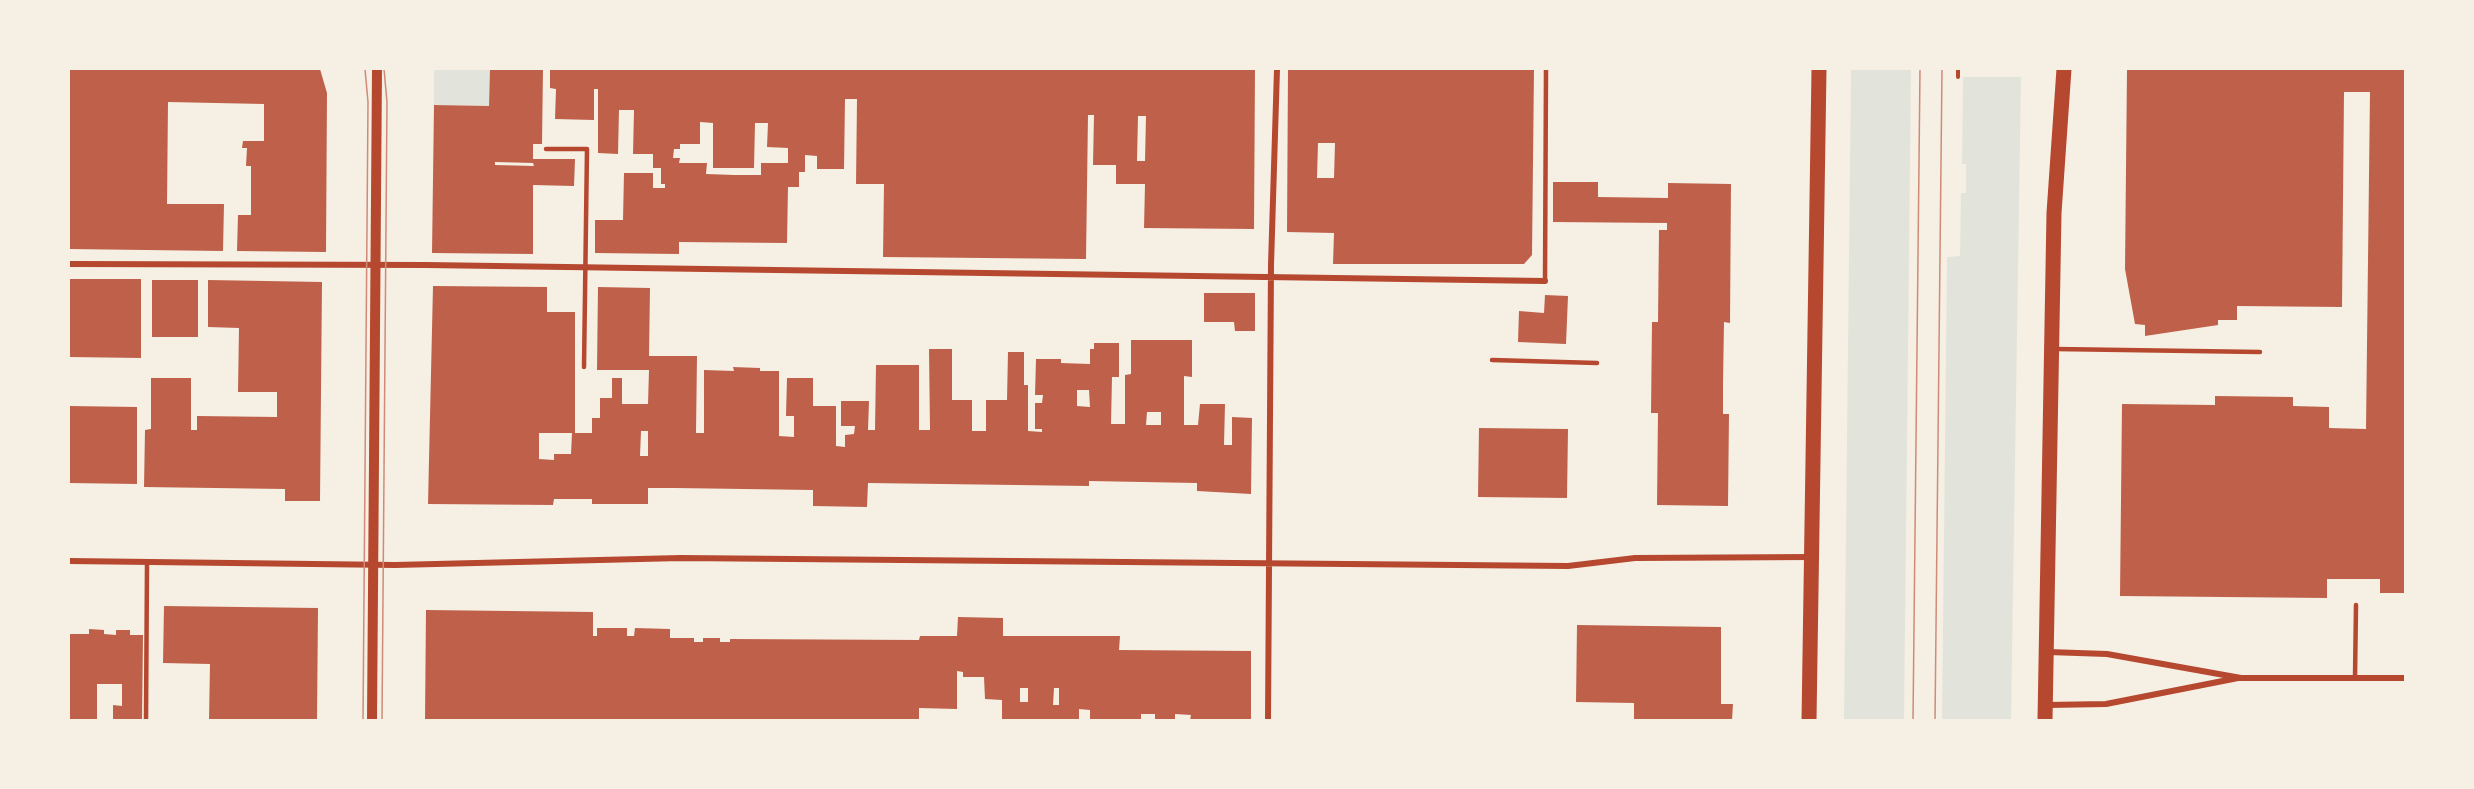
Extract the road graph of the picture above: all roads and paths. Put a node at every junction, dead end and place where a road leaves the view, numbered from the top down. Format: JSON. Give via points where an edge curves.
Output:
{"nodes":[{"id":1,"x":377,"y":69,"type":"edge"},
{"id":2,"x":1277,"y":69,"type":"edge"},
{"id":3,"x":1546,"y":69,"type":"edge"},
{"id":4,"x":1819,"y":69,"type":"edge"},
{"id":5,"x":1958,"y":69,"type":"edge"},
{"id":6,"x":2064,"y":69,"type":"edge"},
{"id":7,"x":1958,"y":77,"type":"dead end"},
{"id":8,"x":546,"y":148,"type":"dead end"},
{"id":9,"x":69,"y":264,"type":"edge"},
{"id":10,"x":375,"y":265,"type":"junction"},
{"id":11,"x":585,"y":268,"type":"junction"},
{"id":12,"x":1271,"y":278,"type":"junction"},
{"id":13,"x":1545,"y":281,"type":"joint"},
{"id":14,"x":2052,"y":349,"type":"junction"},
{"id":15,"x":2260,"y":352,"type":"dead end"},
{"id":16,"x":1492,"y":360,"type":"dead end"},
{"id":17,"x":1597,"y":363,"type":"dead end"},
{"id":18,"x":584,"y":368,"type":"dead end"},
{"id":19,"x":1811,"y":557,"type":"junction"},
{"id":20,"x":69,"y":561,"type":"edge"},
{"id":21,"x":147,"y":563,"type":"junction"},
{"id":22,"x":373,"y":564,"type":"junction"},
{"id":23,"x":1268,"y":564,"type":"junction"},
{"id":24,"x":2356,"y":605,"type":"dead end"},
{"id":25,"x":2046,"y":652,"type":"junction"},
{"id":26,"x":2241,"y":678,"type":"junction"},
{"id":27,"x":2355,"y":678,"type":"junction"},
{"id":28,"x":2405,"y":678,"type":"edge"},
{"id":29,"x":2045,"y":712,"type":"edge"},
{"id":30,"x":146,"y":720,"type":"edge"},
{"id":31,"x":372,"y":720,"type":"edge"},
{"id":32,"x":1268,"y":720,"type":"edge"},
{"id":33,"x":1809,"y":720,"type":"edge"}],
"edges":[{"from":1,"to":10,"type":"street"},
{"from":2,"to":12,"type":"street"},
{"from":3,"to":13,"type":"lane"},
{"from":4,"to":19,"type":"main road"},
{"from":5,"to":7,"type":"path"},
{"from":6,"to":14,"type":"main road","via":[[2054,213]]},
{"from":8,"to":11,"type":"lane","via":[[587,149]]},
{"from":9,"to":10,"type":"street"},
{"from":10,"to":11,"type":"street"},
{"from":10,"to":22,"type":"street"},
{"from":11,"to":12,"type":"street"},
{"from":11,"to":18,"type":"lane"},
{"from":12,"to":13,"type":"street"},
{"from":12,"to":23,"type":"street"},
{"from":14,"to":15,"type":"lane"},
{"from":14,"to":25,"type":"main road"},
{"from":16,"to":17,"type":"lane"},
{"from":19,"to":23,"type":"street","via":[[1635,558],[1568,566]]},
{"from":19,"to":33,"type":"main road"},
{"from":20,"to":21,"type":"street"},
{"from":21,"to":22,"type":"street"},
{"from":21,"to":30,"type":"lane"},
{"from":22,"to":23,"type":"street","via":[[681,558]]},
{"from":22,"to":31,"type":"street"},
{"from":23,"to":32,"type":"street"},
{"from":24,"to":27,"type":"lane"},
{"from":25,"to":26,"type":"street","via":[[2107,654]]},
{"from":25,"to":29,"type":"main road"},
{"from":26,"to":27,"type":"street"},
{"from":26,"to":29,"type":"street"},
{"from":27,"to":28,"type":"street"}]}
